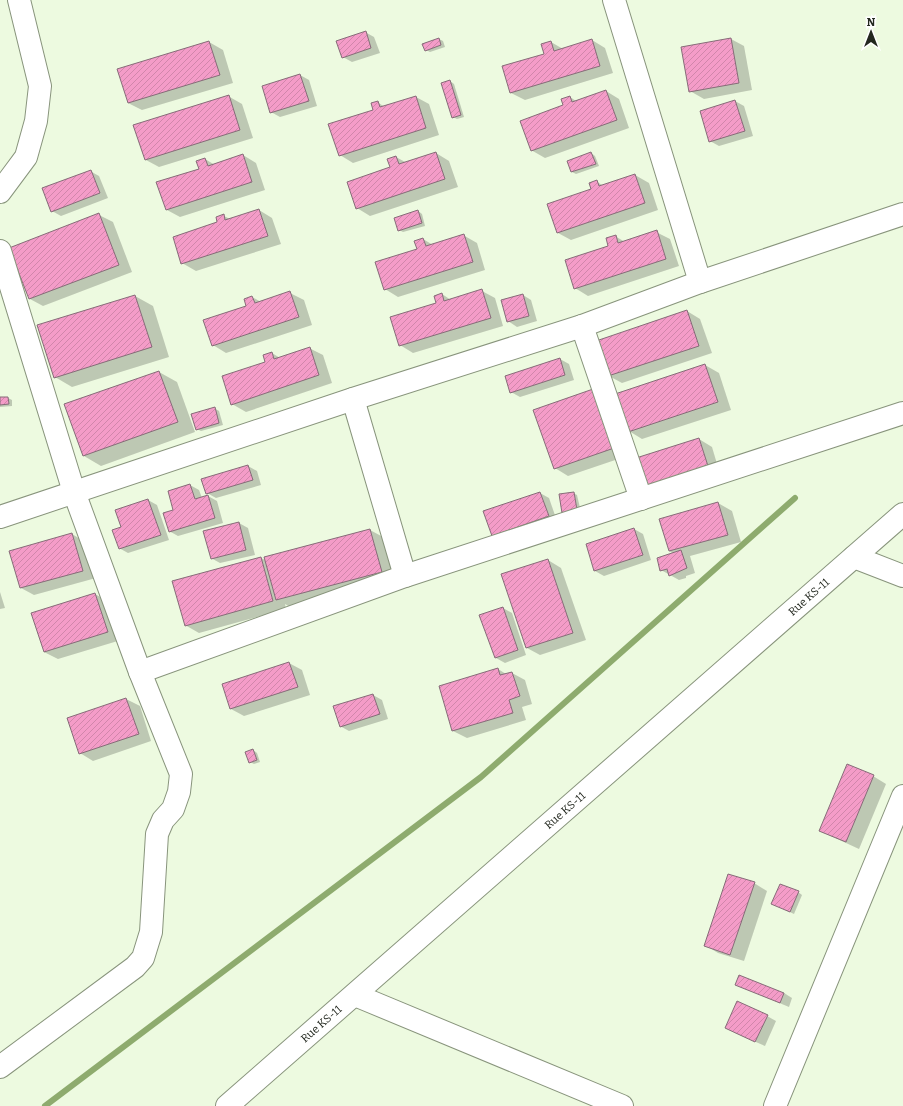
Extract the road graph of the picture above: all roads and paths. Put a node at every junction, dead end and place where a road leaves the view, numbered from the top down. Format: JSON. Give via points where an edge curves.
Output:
{"nodes":[{"id":1,"x":19,"y":0,"type":"edge"},
{"id":2,"x":614,"y":0,"type":"edge"},
{"id":3,"x":0,"y":192,"type":"edge"},
{"id":4,"x":903,"y":214,"type":"edge"},
{"id":5,"x":0,"y":251,"type":"edge"},
{"id":6,"x":700,"y":282,"type":"junction"},
{"id":7,"x":582,"y":326,"type":"junction"},
{"id":8,"x":352,"y":399,"type":"junction"},
{"id":9,"x":903,"y":413,"type":"edge"},
{"id":10,"x":74,"y":492,"type":"junction"},
{"id":11,"x":641,"y":499,"type":"junction"},
{"id":12,"x":903,"y":514,"type":"edge"},
{"id":13,"x":0,"y":517,"type":"edge"},
{"id":14,"x":854,"y":557,"type":"junction"},
{"id":15,"x":405,"y":576,"type":"junction"},
{"id":16,"x":903,"y":576,"type":"edge"},
{"id":17,"x":140,"y":672,"type":"junction"},
{"id":18,"x":903,"y":796,"type":"edge"},
{"id":19,"x":356,"y":995,"type":"junction"},
{"id":20,"x":0,"y":1067,"type":"edge"},
{"id":21,"x":227,"y":1106,"type":"edge"},
{"id":22,"x":622,"y":1106,"type":"edge"},
{"id":23,"x":775,"y":1106,"type":"edge"}],
"edges":[{"from":1,"to":3,"type":"street","via":[[40,86],[36,121],[26,157]]},
{"from":2,"to":6,"type":"street"},
{"from":4,"to":6,"type":"street"},
{"from":5,"to":10,"type":"street"},
{"from":6,"to":7,"type":"street"},
{"from":7,"to":8,"type":"street"},
{"from":7,"to":11,"type":"street"},
{"from":8,"to":10,"type":"street"},
{"from":8,"to":15,"type":"street"},
{"from":9,"to":11,"type":"street"},
{"from":10,"to":13,"type":"street"},
{"from":10,"to":17,"type":"street"},
{"from":11,"to":15,"type":"street"},
{"from":12,"to":14,"type":"street","name":"Rue KS-11"},
{"from":14,"to":16,"type":"street"},
{"from":14,"to":19,"type":"street","name":"Rue KS-11"},
{"from":15,"to":17,"type":"street"},
{"from":17,"to":20,"type":"street","via":[[181,774],[179,792],[173,809],[163,820],[157,834],[148,946],[143,958],[135,967]]},
{"from":18,"to":23,"type":"street"},
{"from":19,"to":21,"type":"street","name":"Rue KS-11"},
{"from":19,"to":22,"type":"street"}]}
